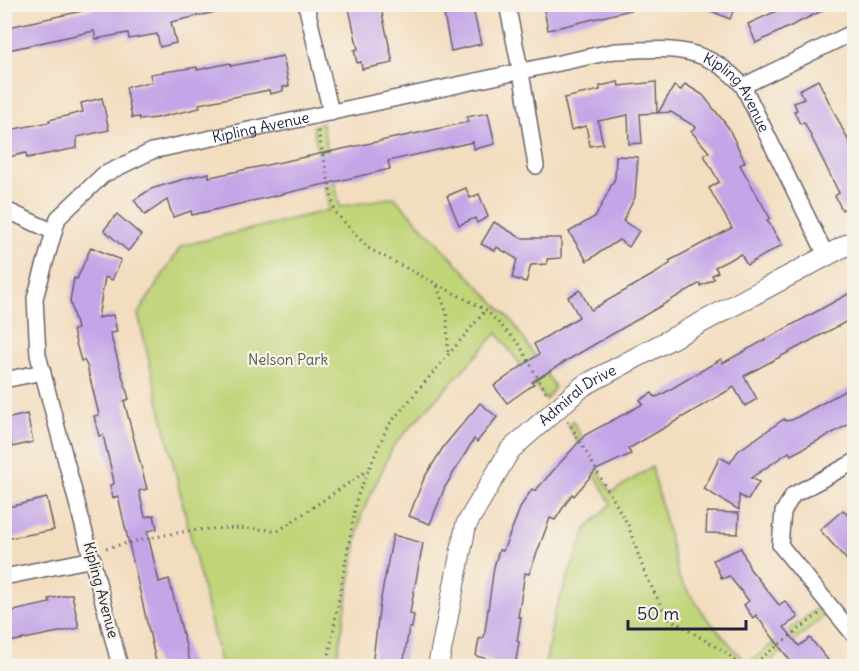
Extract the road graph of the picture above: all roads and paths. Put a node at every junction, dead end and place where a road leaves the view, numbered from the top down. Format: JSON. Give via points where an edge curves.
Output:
{"nodes":[{"id":1,"x":306,"y":4,"type":"edge"},
{"id":2,"x":507,"y":4,"type":"edge"},
{"id":3,"x":855,"y":32,"type":"edge"},
{"id":4,"x":521,"y":72,"type":"junction"},
{"id":5,"x":743,"y":86,"type":"junction"},
{"id":6,"x":331,"y":113,"type":"junction"},
{"id":7,"x":318,"y":131,"type":"dead end"},
{"id":8,"x":536,"y":166,"type":"dead end"},
{"id":9,"x":4,"y":209,"type":"edge"},
{"id":10,"x":54,"y":232,"type":"junction"},
{"id":11,"x":855,"y":241,"type":"edge"},
{"id":12,"x":826,"y":255,"type":"junction"},
{"id":13,"x":437,"y":284,"type":"junction"},
{"id":14,"x":486,"y":310,"type":"junction"},
{"id":15,"x":448,"y":354,"type":"junction"},
{"id":16,"x":43,"y":372,"type":"junction"},
{"id":17,"x":4,"y":380,"type":"edge"},
{"id":18,"x":546,"y":392,"type":"dead end"},
{"id":19,"x":559,"y":407,"type":"junction"},
{"id":20,"x":855,"y":462,"type":"edge"},
{"id":21,"x":369,"y":469,"type":"junction"},
{"id":22,"x":106,"y":548,"type":"dead end"},
{"id":23,"x":93,"y":559,"type":"junction"},
{"id":24,"x":4,"y":577,"type":"edge"},
{"id":25,"x":830,"y":605,"type":"junction"},
{"id":26,"x":855,"y":635,"type":"edge"},
{"id":27,"x":120,"y":666,"type":"edge"},
{"id":28,"x":327,"y":666,"type":"edge"},
{"id":29,"x":438,"y":666,"type":"edge"},
{"id":30,"x":740,"y":666,"type":"edge"},
{"id":31,"x":751,"y":666,"type":"edge"}],
"edges":[{"from":1,"to":6,"type":"street"},
{"from":2,"to":4,"type":"street"},
{"from":3,"to":5,"type":"street"},
{"from":4,"to":5,"type":"street","name":"Kipling Avenue","via":[[615,51],[678,49],[726,66]]},
{"from":4,"to":6,"type":"street","name":"Kipling Avenue"},
{"from":4,"to":8,"type":"street"},
{"from":5,"to":12,"type":"street","name":"Kipling Avenue"},
{"from":6,"to":10,"type":"street","name":"Kipling Avenue","via":[[152,151],[103,175],[58,218]]},
{"from":7,"to":13,"type":"path","via":[[335,212],[368,248]]},
{"from":9,"to":10,"type":"street"},
{"from":10,"to":16,"type":"street","name":"Kipling Avenue","via":[[35,298],[38,355]]},
{"from":11,"to":12,"type":"street","name":"Admiral Drive"},
{"from":12,"to":19,"type":"street","name":"Admiral Drive","via":[[583,386]]},
{"from":13,"to":14,"type":"path"},
{"from":13,"to":15,"type":"path","via":[[447,314]]},
{"from":14,"to":15,"type":"path"},
{"from":14,"to":18,"type":"path","via":[[519,344]]},
{"from":15,"to":21,"type":"path","via":[[387,427]]},
{"from":16,"to":17,"type":"street"},
{"from":16,"to":23,"type":"street","name":"Kipling Avenue"},
{"from":19,"to":29,"type":"street","name":"Admiral Drive","via":[[510,450],[466,525]]},
{"from":19,"to":30,"type":"path","via":[[628,525],[645,574],[667,616],[728,654]]},
{"from":20,"to":25,"type":"street","via":[[794,495],[783,512],[780,545]]},
{"from":21,"to":22,"type":"path","via":[[278,531],[238,526],[188,529]]},
{"from":21,"to":28,"type":"path","via":[[357,497]]},
{"from":23,"to":24,"type":"street"},
{"from":23,"to":27,"type":"street","name":"Kipling Avenue"},
{"from":25,"to":26,"type":"street"},
{"from":25,"to":31,"type":"path"}]}
